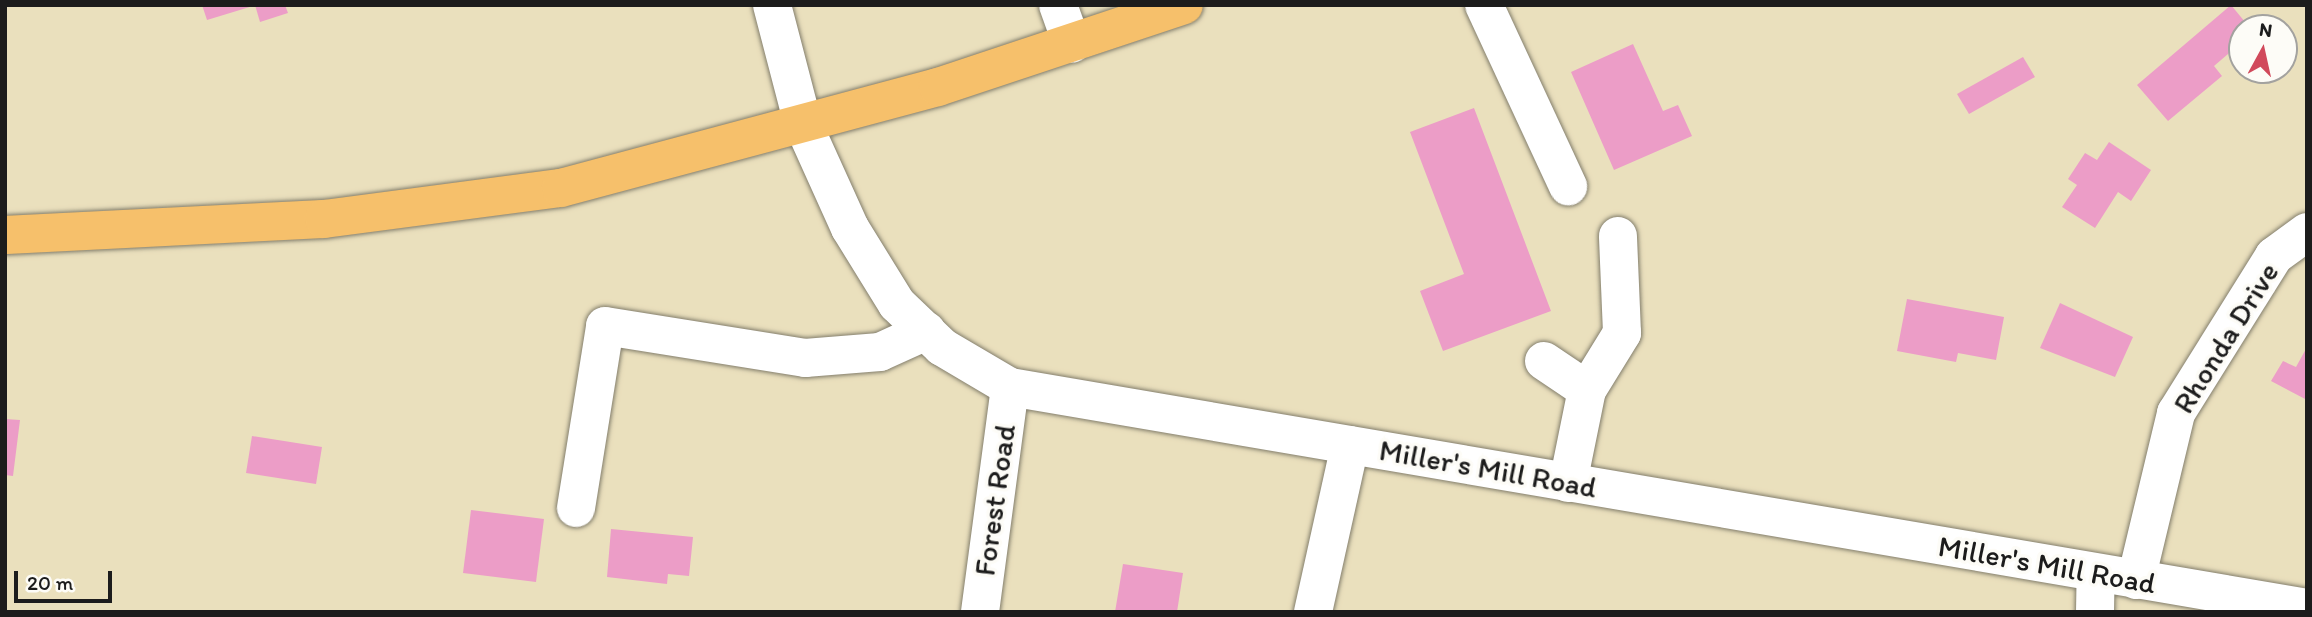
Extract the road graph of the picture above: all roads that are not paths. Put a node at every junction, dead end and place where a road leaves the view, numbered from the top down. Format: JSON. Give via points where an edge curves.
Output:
{"nodes":[{"id":1,"x":772,"y":5,"type":"edge"},
{"id":2,"x":1058,"y":5,"type":"edge"},
{"id":3,"x":1184,"y":5,"type":"edge"},
{"id":4,"x":1484,"y":5,"type":"edge"},
{"id":5,"x":1072,"y":44,"type":"junction"},
{"id":6,"x":803,"y":124,"type":"junction"},
{"id":7,"x":1568,"y":186,"type":"dead end"},
{"id":8,"x":2307,"y":232,"type":"edge"},
{"id":9,"x":5,"y":235,"type":"edge"},
{"id":10,"x":1618,"y":236,"type":"dead end"},
{"id":11,"x":926,"y":331,"type":"junction"},
{"id":12,"x":1544,"y":361,"type":"dead end"},
{"id":13,"x":1010,"y":387,"type":"junction"},
{"id":14,"x":1587,"y":390,"type":"junction"},
{"id":15,"x":1350,"y":445,"type":"junction"},
{"id":16,"x":1568,"y":483,"type":"junction"},
{"id":17,"x":576,"y":508,"type":"dead end"},
{"id":18,"x":2096,"y":573,"type":"junction"},
{"id":19,"x":2136,"y":580,"type":"junction"},
{"id":20,"x":2307,"y":607,"type":"edge"},
{"id":21,"x":980,"y":612,"type":"edge"},
{"id":22,"x":1313,"y":612,"type":"edge"},
{"id":23,"x":2095,"y":612,"type":"edge"}],
"edges":[{"from":1,"to":6,"type":"street","name":"Miller's Mill Road"},
{"from":2,"to":5,"type":"street"},
{"from":3,"to":5,"type":"highway"},
{"from":4,"to":7,"type":"street"},
{"from":5,"to":6,"type":"highway"},
{"from":6,"to":9,"type":"highway","via":[[642,170],[477,202],[324,219]]},
{"from":6,"to":11,"type":"street","name":"Miller's Mill Road","via":[[850,228],[897,304]]},
{"from":8,"to":19,"type":"street","name":"Rhonda Drive","via":[[2274,256],[2176,413]]},
{"from":10,"to":14,"type":"street","via":[[1622,333]]},
{"from":11,"to":13,"type":"street","name":"Miller's Mill Road"},
{"from":11,"to":17,"type":"street","via":[[880,352],[843,359],[605,326]]},
{"from":12,"to":14,"type":"street"},
{"from":13,"to":15,"type":"street","name":"Miller's Mill Road"},
{"from":13,"to":21,"type":"street","name":"Forest Road"},
{"from":14,"to":16,"type":"street"},
{"from":15,"to":16,"type":"street","name":"Miller's Mill Road"},
{"from":15,"to":22,"type":"street"},
{"from":16,"to":18,"type":"street","name":"Miller's Mill Road"},
{"from":18,"to":19,"type":"street","name":"Miller's Mill Road"},
{"from":18,"to":23,"type":"street"},
{"from":19,"to":20,"type":"street","name":"Miller's Mill Road"}]}
